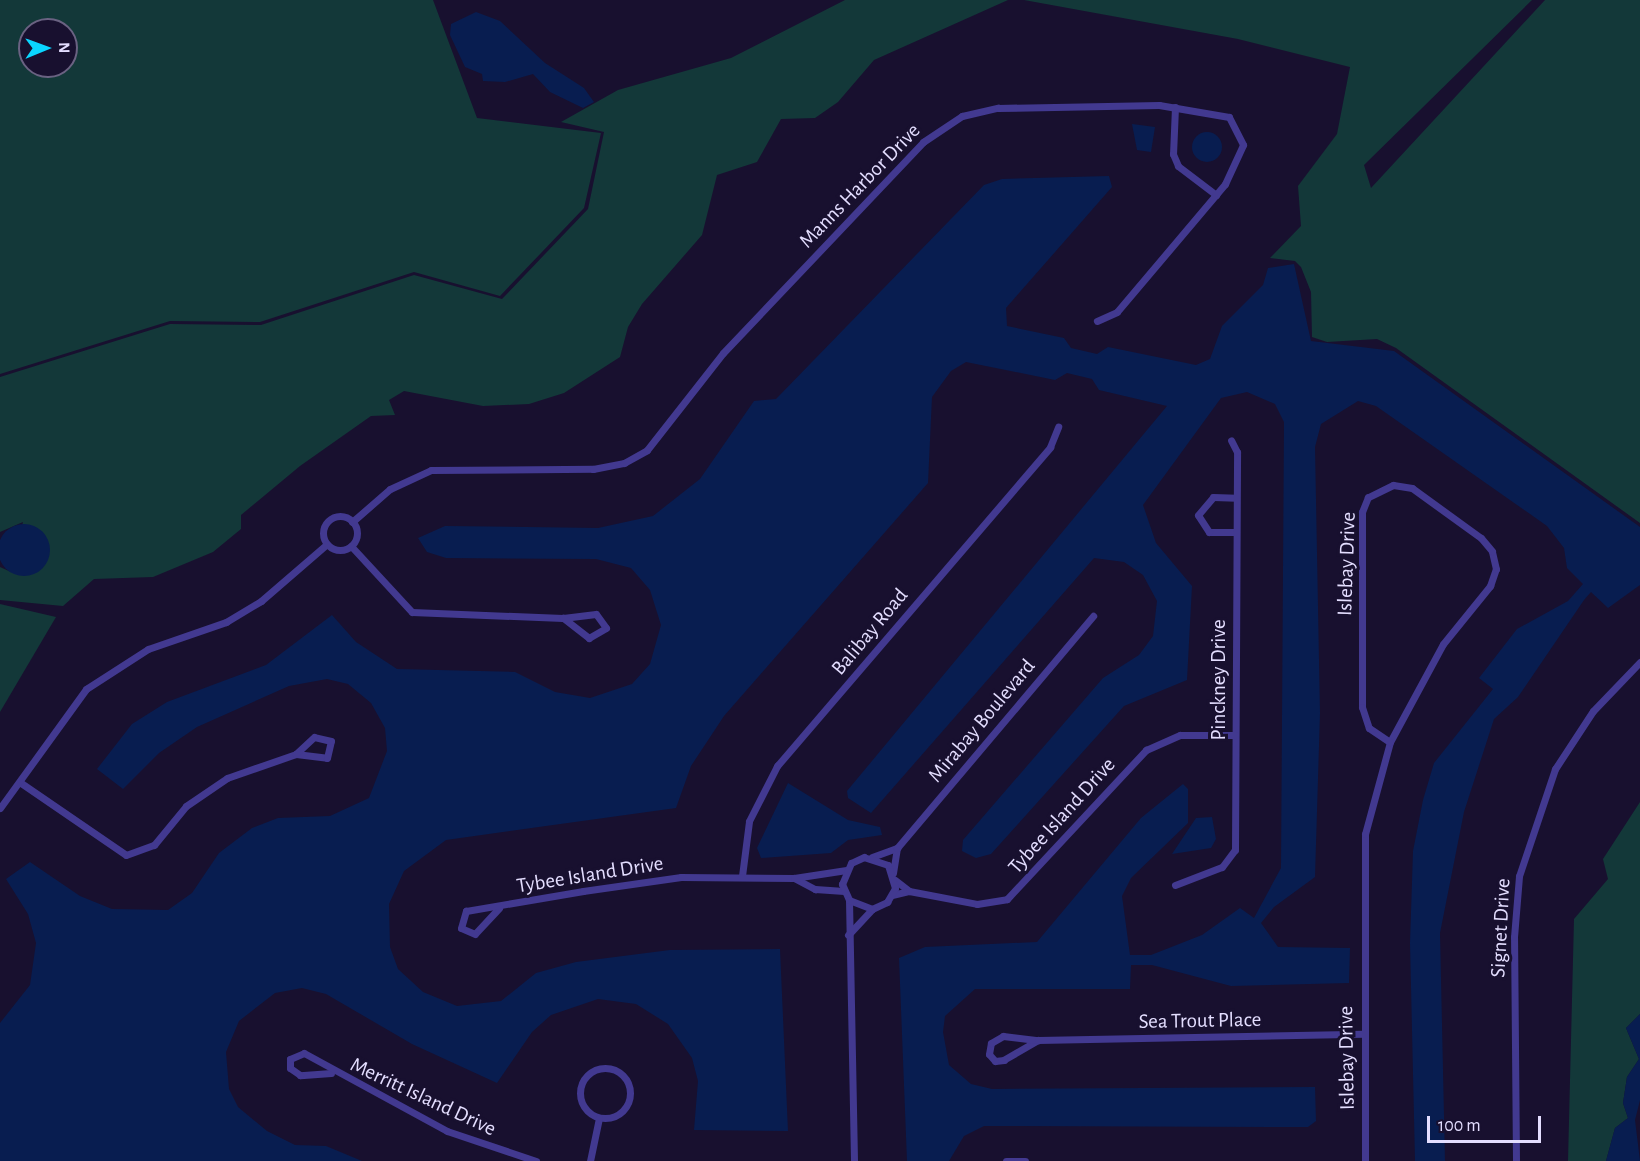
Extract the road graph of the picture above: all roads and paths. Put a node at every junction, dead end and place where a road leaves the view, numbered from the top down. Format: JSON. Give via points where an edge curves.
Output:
{"nodes":[{"id":1,"x":1175,"y":107,"type":"junction"},
{"id":2,"x":1216,"y":195,"type":"junction"},
{"id":3,"x":1097,"y":321,"type":"dead end"},
{"id":4,"x":1058,"y":427,"type":"dead end"},
{"id":5,"x":1231,"y":440,"type":"dead end"},
{"id":6,"x":1236,"y":498,"type":"junction"},
{"id":7,"x":352,"y":522,"type":"junction"},
{"id":8,"x":1236,"y":532,"type":"junction"},
{"id":9,"x":327,"y":544,"type":"junction"},
{"id":10,"x":351,"y":546,"type":"junction"},
{"id":11,"x":1093,"y":616,"type":"dead end"},
{"id":12,"x":563,"y":618,"type":"junction"},
{"id":13,"x":1640,"y":662,"type":"edge"},
{"id":14,"x":1235,"y":735,"type":"junction"},
{"id":15,"x":1390,"y":742,"type":"junction"},
{"id":16,"x":296,"y":754,"type":"junction"},
{"id":17,"x":21,"y":783,"type":"junction"},
{"id":18,"x":0,"y":808,"type":"edge"},
{"id":19,"x":897,"y":848,"type":"junction"},
{"id":20,"x":872,"y":857,"type":"junction"},
{"id":21,"x":846,"y":870,"type":"junction"},
{"id":22,"x":813,"y":872,"type":"junction"},
{"id":23,"x":742,"y":876,"type":"junction"},
{"id":24,"x":894,"y":876,"type":"junction"},
{"id":25,"x":794,"y":878,"type":"junction"},
{"id":26,"x":1175,"y":885,"type":"dead end"},
{"id":27,"x":813,"y":888,"type":"junction"},
{"id":28,"x":844,"y":891,"type":"junction"},
{"id":29,"x":909,"y":891,"type":"junction"},
{"id":30,"x":892,"y":895,"type":"junction"},
{"id":31,"x":849,"y":900,"type":"junction"},
{"id":32,"x":499,"y":908,"type":"junction"},
{"id":33,"x":872,"y":909,"type":"junction"},
{"id":34,"x":848,"y":935,"type":"junction"},
{"id":35,"x":1364,"y":1034,"type":"junction"},
{"id":36,"x":1038,"y":1041,"type":"junction"},
{"id":37,"x":331,"y":1073,"type":"junction"},
{"id":38,"x":599,"y":1118,"type":"junction"},
{"id":39,"x":536,"y":1161,"type":"edge"},
{"id":40,"x":590,"y":1161,"type":"edge"},
{"id":41,"x":854,"y":1161,"type":"edge"},
{"id":42,"x":1006,"y":1161,"type":"edge"},
{"id":43,"x":1024,"y":1161,"type":"edge"},
{"id":44,"x":1365,"y":1161,"type":"edge"},
{"id":45,"x":1516,"y":1161,"type":"edge"}],
"edges":[{"from":1,"to":2,"type":"street","via":[[1173,154],[1178,166]]},
{"from":1,"to":2,"type":"street","name":"Manns Harbor Drive","via":[[1216,112],[1238,129],[1243,144],[1238,162]]},
{"from":1,"to":7,"type":"street","name":"Manns Harbor Drive","via":[[998,108],[963,116],[923,142],[723,352],[647,450],[594,469],[431,470],[390,489]]},
{"from":2,"to":3,"type":"street","name":"Manns Harbor Drive","via":[[1117,312]]},
{"from":4,"to":23,"type":"street","name":"Balibay Road","via":[[1050,447],[777,766],[749,821]]},
{"from":5,"to":6,"type":"street","name":"Pinckney Drive","via":[[1237,452]]},
{"from":6,"to":8,"type":"street","name":"Pinckney Drive"},
{"from":6,"to":8,"type":"street","via":[[1213,497],[1198,515],[1209,532]]},
{"from":7,"to":9,"type":"street","via":[[331,519],[324,528]]},
{"from":7,"to":10,"type":"street","via":[[356,537]]},
{"from":8,"to":14,"type":"street","name":"Pinckney Drive"},
{"from":9,"to":10,"type":"street","via":[[341,550]]},
{"from":9,"to":17,"type":"street","via":[[252,606],[226,622],[148,649],[86,689]]},
{"from":10,"to":12,"type":"street","via":[[412,612]]},
{"from":11,"to":19,"type":"street","name":"Mirabay Boulevard"},
{"from":12,"to":12,"type":"street","via":[[589,638],[606,628],[596,614]]},
{"from":13,"to":45,"type":"street","name":"Signet Drive","via":[[1593,711],[1555,769],[1519,876],[1514,937]]},
{"from":14,"to":26,"type":"street","name":"Pinckney Drive","via":[[1235,850],[1222,867]]},
{"from":14,"to":29,"type":"street","name":"Tybee Island Drive","via":[[1180,735],[1146,750],[1007,898],[977,904]]},
{"from":15,"to":15,"type":"street","name":"Islebay Drive","via":[[1443,644],[1490,586],[1496,569],[1492,551],[1481,538],[1413,488],[1393,485],[1368,497],[1362,512],[1362,707],[1369,728]]},
{"from":15,"to":35,"type":"street","name":"Islebay Drive","via":[[1365,834]]},
{"from":16,"to":16,"type":"street","via":[[327,758],[331,741],[314,736]]},
{"from":16,"to":17,"type":"street","via":[[252,766],[205,790],[153,845],[126,855]]},
{"from":17,"to":18,"type":"street"},
{"from":19,"to":20,"type":"street"},
{"from":19,"to":24,"type":"street"},
{"from":20,"to":21,"type":"street","via":[[857,859]]},
{"from":20,"to":24,"type":"street"},
{"from":21,"to":22,"type":"street","name":"Tybee Island Drive"},
{"from":21,"to":28,"type":"street"},
{"from":22,"to":25,"type":"street","name":"Tybee Island Drive"},
{"from":22,"to":27,"type":"street"},
{"from":23,"to":25,"type":"street","name":"Tybee Island Drive"},
{"from":23,"to":32,"type":"street","name":"Tybee Island Drive","via":[[681,877]]},
{"from":24,"to":29,"type":"street","name":"Tybee Island Drive"},
{"from":24,"to":30,"type":"street"},
{"from":25,"to":27,"type":"street","name":"Tybee Island Drive"},
{"from":27,"to":28,"type":"street","name":"Tybee Island Drive"},
{"from":28,"to":31,"type":"street"},
{"from":29,"to":30,"type":"street","name":"Tybee Island Drive"},
{"from":30,"to":33,"type":"street"},
{"from":31,"to":33,"type":"street"},
{"from":31,"to":34,"type":"street"},
{"from":32,"to":32,"type":"street","name":"Tybee Island Drive","via":[[466,911],[461,928],[475,934]]},
{"from":33,"to":34,"type":"street"},
{"from":34,"to":41,"type":"street"},
{"from":35,"to":36,"type":"street","name":"Sea Trout Place"},
{"from":35,"to":44,"type":"street","name":"Islebay Drive"},
{"from":36,"to":36,"type":"street","name":"Sea Trout Place","via":[[1003,1036],[991,1043],[989,1054],[995,1061],[1004,1060]]},
{"from":37,"to":37,"type":"street","name":"Merritt Island Drive","via":[[304,1053],[290,1059],[291,1068],[300,1075]]},
{"from":37,"to":39,"type":"street","name":"Merritt Island Drive","via":[[447,1131]]},
{"from":38,"to":38,"type":"street","via":[[615,1117],[630,1099],[628,1083],[610,1068],[586,1076],[580,1092],[585,1109]]},
{"from":38,"to":40,"type":"street"},
{"from":42,"to":43,"type":"street"}]}
